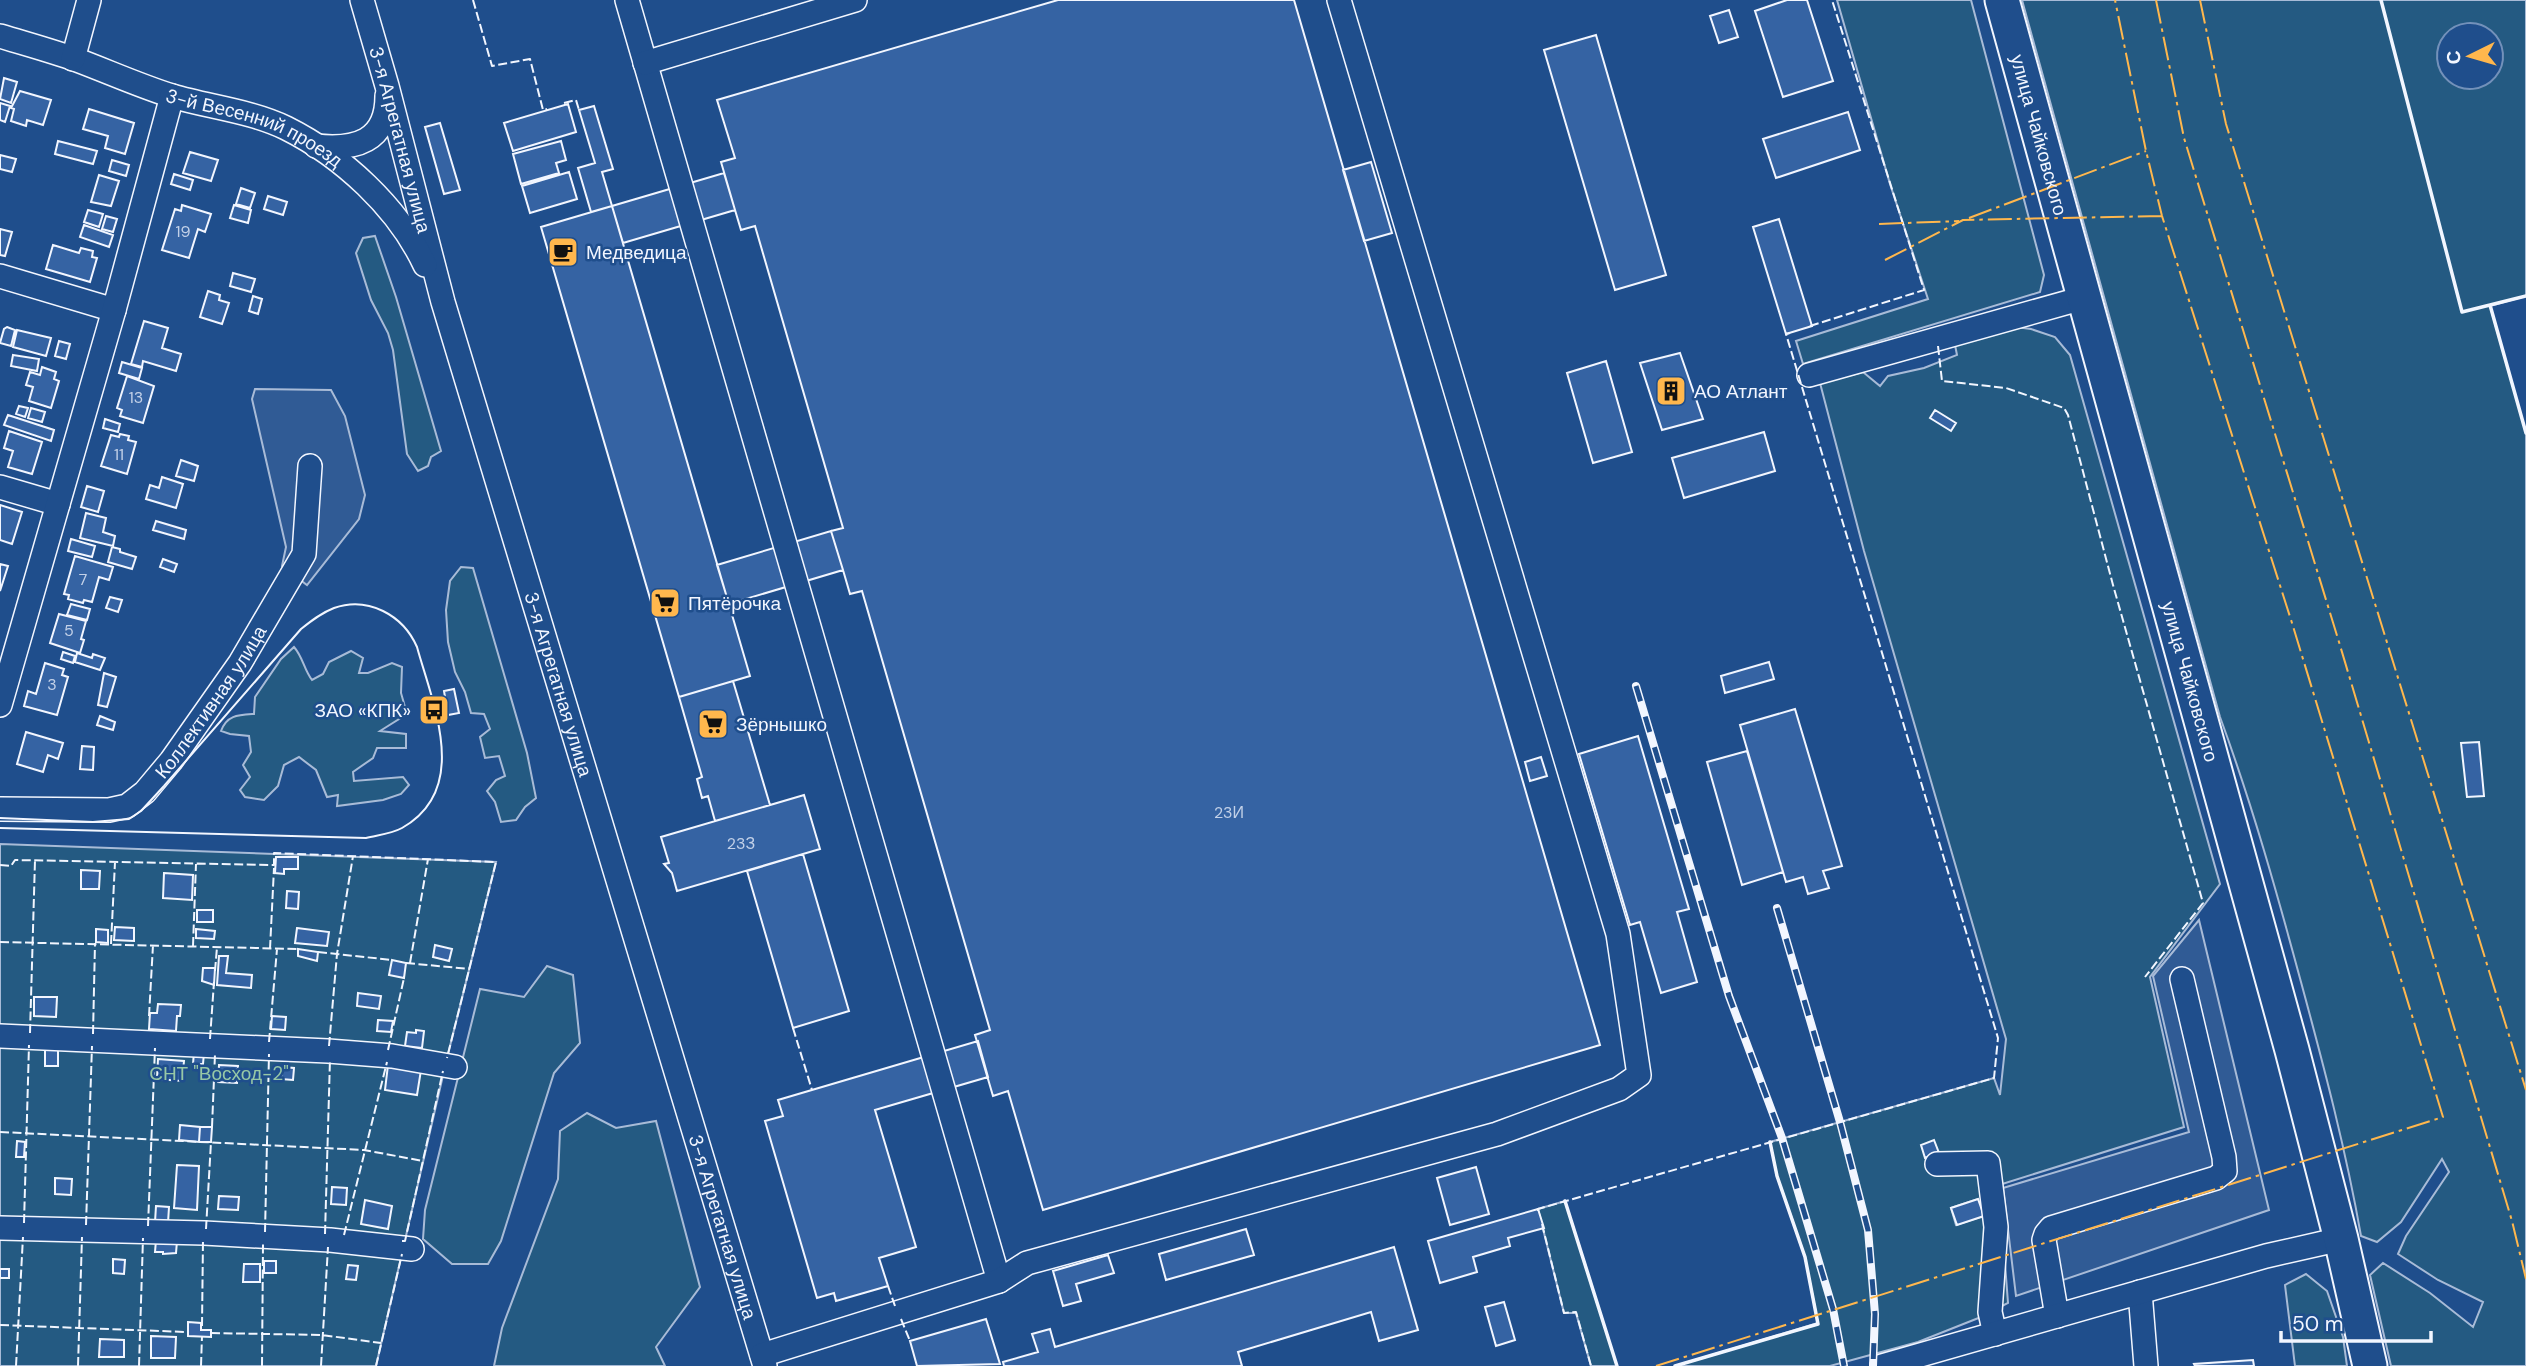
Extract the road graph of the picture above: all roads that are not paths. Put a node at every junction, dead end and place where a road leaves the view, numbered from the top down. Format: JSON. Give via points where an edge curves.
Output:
{"nodes":[{"id":1,"x":89,"y":0,"type":"edge"},
{"id":2,"x":362,"y":0,"type":"edge"},
{"id":3,"x":627,"y":0,"type":"edge"},
{"id":4,"x":855,"y":0,"type":"edge"},
{"id":5,"x":1339,"y":0,"type":"edge"},
{"id":6,"x":2002,"y":0,"type":"edge"},
{"id":7,"x":0,"y":36,"type":"edge"},
{"id":8,"x":73,"y":59,"type":"junction"},
{"id":9,"x":645,"y":63,"type":"junction"},
{"id":10,"x":387,"y":86,"type":"junction"},
{"id":11,"x":172,"y":96,"type":"junction"},
{"id":12,"x":316,"y":146,"type":"junction"},
{"id":13,"x":0,"y":276,"type":"edge"},
{"id":14,"x":2083,"y":298,"type":"junction"},
{"id":15,"x":443,"y":302,"type":"junction"},
{"id":16,"x":114,"y":310,"type":"junction"},
{"id":17,"x":1809,"y":375,"type":"dead end"},
{"id":18,"x":310,"y":466,"type":"dead end"},
{"id":19,"x":0,"y":487,"type":"edge"},
{"id":20,"x":58,"y":504,"type":"junction"},
{"id":21,"x":1,"y":700,"type":"edge"},
{"id":22,"x":0,"y":809,"type":"edge"},
{"id":23,"x":2182,"y":979,"type":"dead end"},
{"id":24,"x":0,"y":1036,"type":"edge"},
{"id":25,"x":455,"y":1067,"type":"dead end"},
{"id":26,"x":1937,"y":1164,"type":"dead end"},
{"id":27,"x":0,"y":1228,"type":"edge"},
{"id":28,"x":2341,"y":1240,"type":"junction"},
{"id":29,"x":412,"y":1249,"type":"dead end"},
{"id":30,"x":999,"y":1280,"type":"junction"},
{"id":31,"x":2140,"y":1292,"type":"junction"},
{"id":32,"x":2057,"y":1316,"type":"junction"},
{"id":33,"x":1995,"y":1334,"type":"junction"},
{"id":34,"x":1935,"y":1358,"type":"edge"},
{"id":35,"x":764,"y":1361,"type":"edge"},
{"id":36,"x":1882,"y":1366,"type":"edge"},
{"id":37,"x":2146,"y":1366,"type":"edge"},
{"id":38,"x":2370,"y":1366,"type":"edge"}],
"edges":[{"from":1,"to":8,"type":"street"},
{"from":2,"to":10,"type":"street","name":"3-я Агрегатная улица"},
{"from":3,"to":9,"type":"street"},
{"from":4,"to":9,"type":"street"},
{"from":5,"to":30,"type":"street","via":[[1618,934],[1639,1075],[1619,1089],[1497,1134],[1027,1263]]},
{"from":6,"to":14,"type":"highway","name":"улица Чайковского"},
{"from":7,"to":8,"type":"street","name":"3-й Весенний проезд"},
{"from":8,"to":11,"type":"street","name":"3-й Весенний проезд"},
{"from":9,"to":30,"type":"street"},
{"from":10,"to":12,"type":"street","via":[[387,107],[371,138],[355,146]]},
{"from":10,"to":15,"type":"street","name":"3-я Агрегатная улица"},
{"from":11,"to":12,"type":"street","name":"3-й Весенний проезд","via":[[284,127]]},
{"from":11,"to":16,"type":"street"},
{"from":12,"to":15,"type":"street","name":"3-й Весенний проезд","via":[[390,210]]},
{"from":13,"to":16,"type":"street"},
{"from":14,"to":17,"type":"street"},
{"from":14,"to":28,"type":"highway","name":"улица Чайковского"},
{"from":15,"to":35,"type":"street","name":"3-я Агрегатная улица"},
{"from":16,"to":20,"type":"street"},
{"from":18,"to":22,"type":"street","name":"Коллективная улица","via":[[304,554],[240,663],[145,792],[127,806],[109,810]]},
{"from":19,"to":20,"type":"street"},
{"from":20,"to":21,"type":"street"},
{"from":23,"to":32,"type":"street","via":[[2225,1171],[2216,1178],[2051,1228],[2044,1240]]},
{"from":24,"to":25,"type":"street","via":[[328,1051]]},
{"from":26,"to":33,"type":"street","via":[[1988,1163],[1996,1227],[1990,1312]]},
{"from":27,"to":29,"type":"street","via":[[204,1233]]},
{"from":28,"to":31,"type":"street"},
{"from":28,"to":38,"type":"highway","name":"улица Чайковского"},
{"from":30,"to":35,"type":"street"},
{"from":31,"to":32,"type":"street"},
{"from":31,"to":37,"type":"street"},
{"from":32,"to":33,"type":"street"},
{"from":33,"to":34,"type":"street"},
{"from":34,"to":36,"type":"street"}]}
